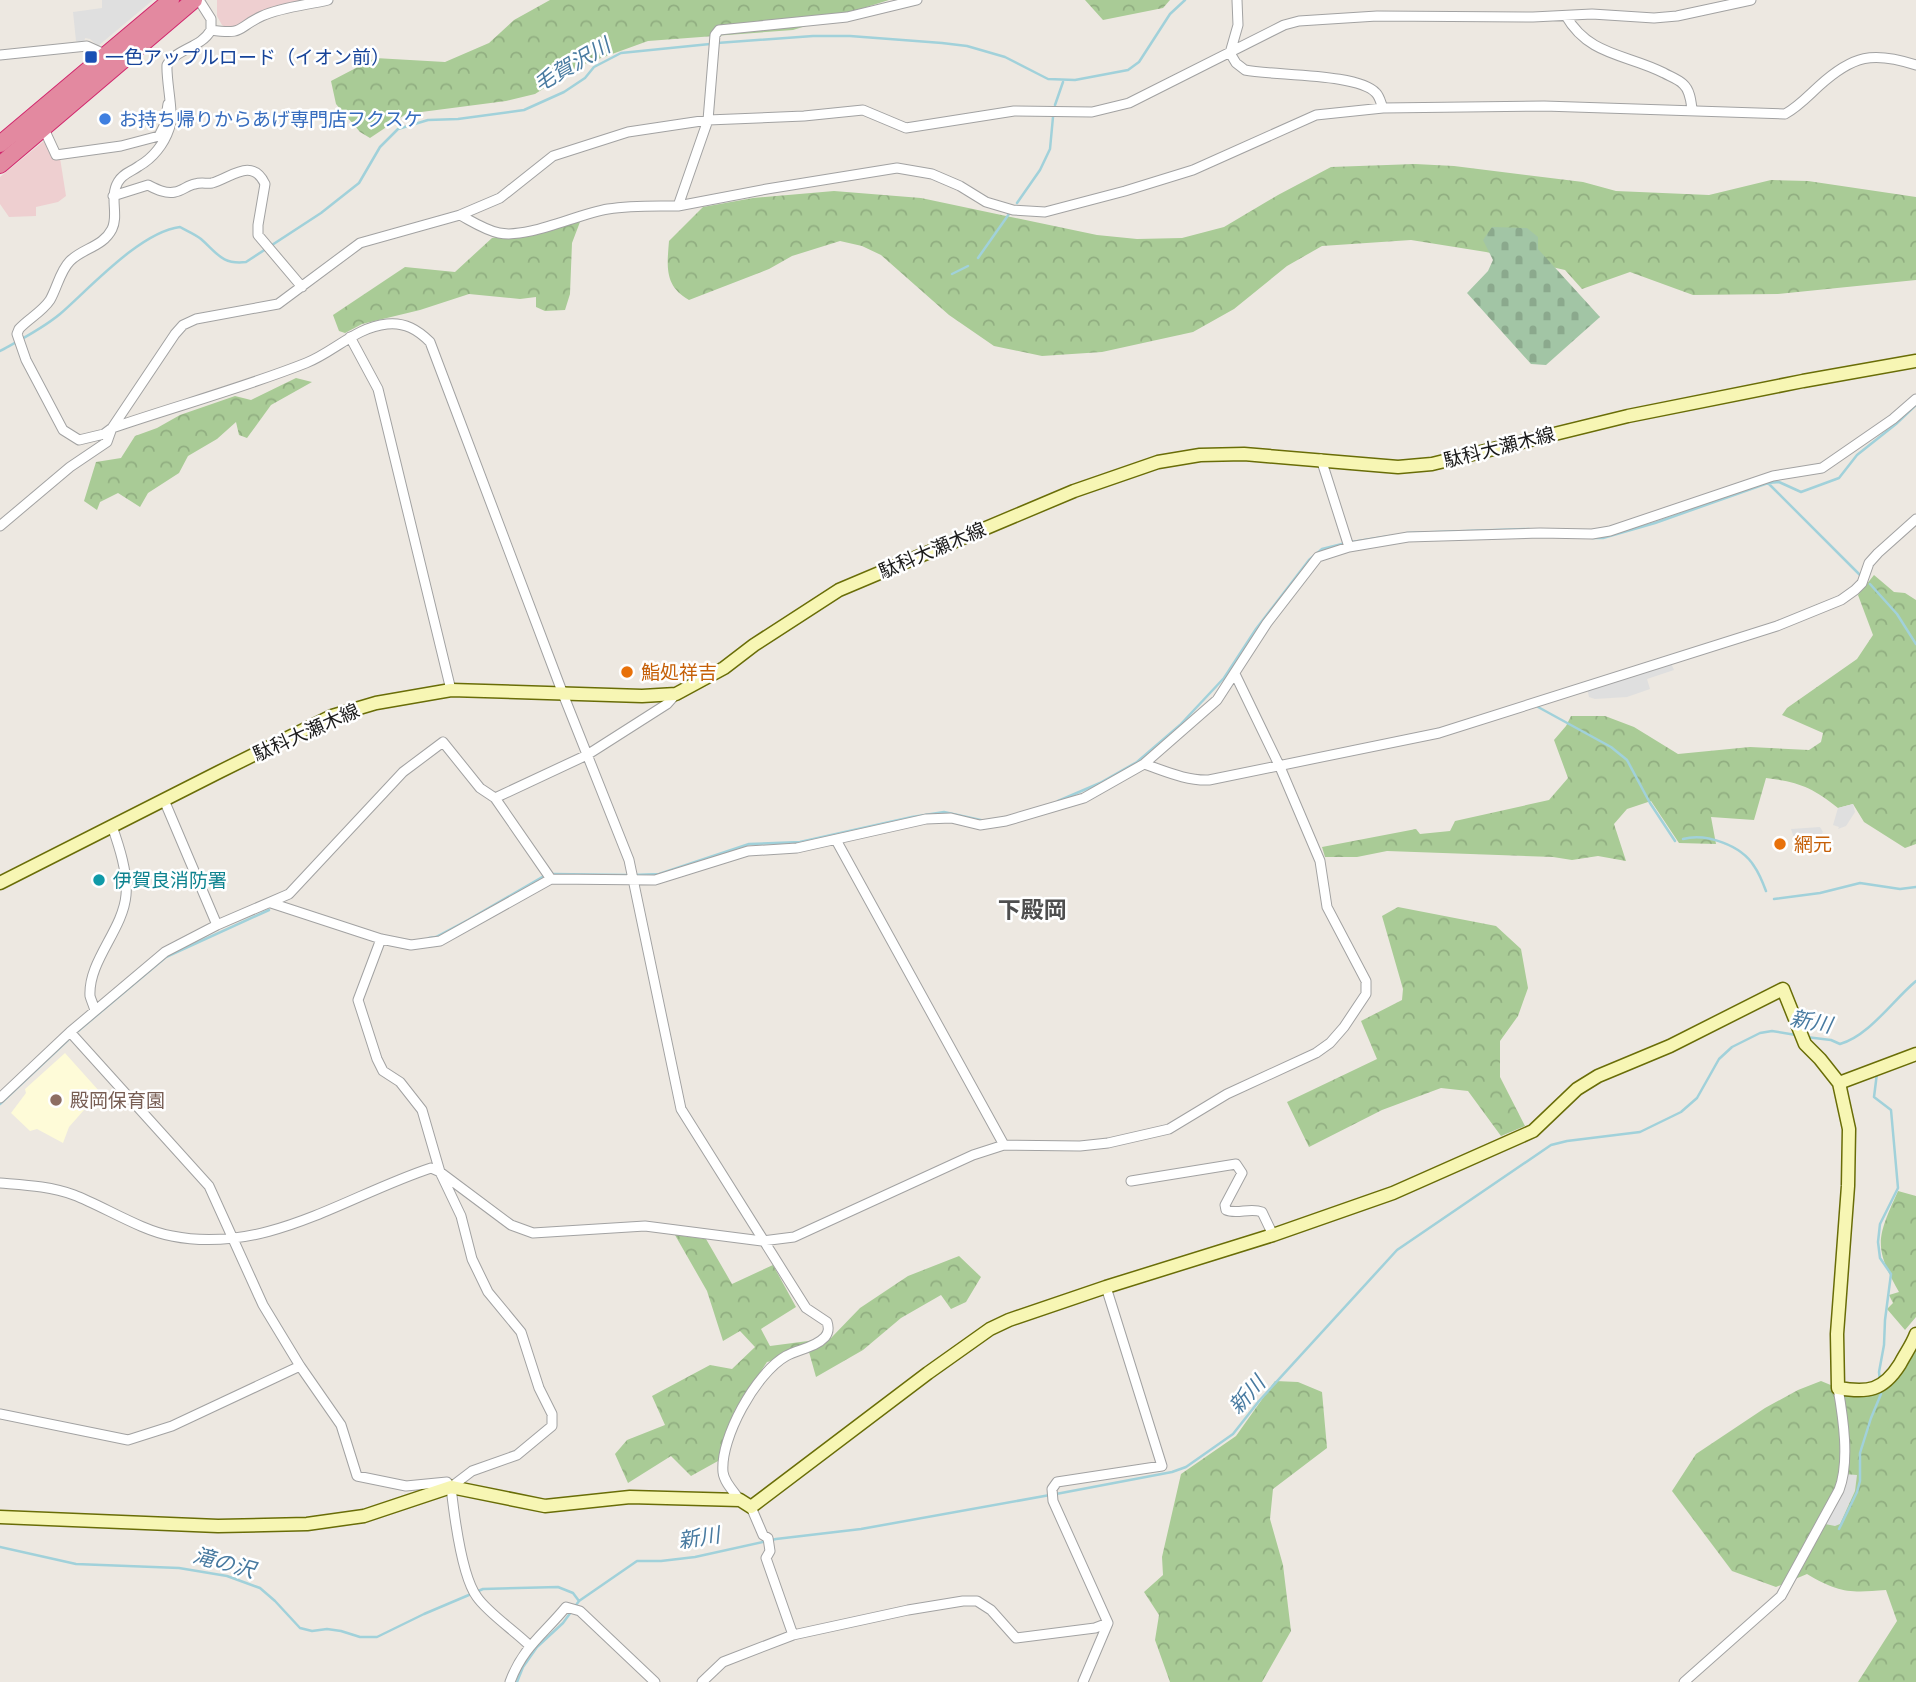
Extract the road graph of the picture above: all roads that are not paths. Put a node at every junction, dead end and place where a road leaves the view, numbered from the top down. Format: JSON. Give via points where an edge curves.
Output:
{"nodes":[{"id":1,"x":171,"y":0,"type":"edge"},
{"id":2,"x":197,"y":0,"type":"edge"},
{"id":3,"x":328,"y":0,"type":"edge"},
{"id":4,"x":917,"y":0,"type":"edge"},
{"id":5,"x":1237,"y":0,"type":"edge"},
{"id":6,"x":1751,"y":0,"type":"edge"},
{"id":7,"x":1566,"y":16,"type":"junction"},
{"id":8,"x":211,"y":30,"type":"junction"},
{"id":9,"x":1230,"y":54,"type":"junction"},
{"id":10,"x":0,"y":55,"type":"edge"},
{"id":11,"x":107,"y":55,"type":"junction"},
{"id":12,"x":1916,"y":65,"type":"edge"},
{"id":13,"x":169,"y":103,"type":"junction"},
{"id":14,"x":1383,"y":108,"type":"junction"},
{"id":15,"x":1692,"y":109,"type":"junction"},
{"id":16,"x":708,"y":120,"type":"junction"},
{"id":17,"x":44,"y":129,"type":"junction"},
{"id":18,"x":0,"y":144,"type":"edge"},
{"id":19,"x":0,"y":165,"type":"edge"},
{"id":20,"x":113,"y":196,"type":"junction"},
{"id":21,"x":678,"y":206,"type":"junction"},
{"id":22,"x":460,"y":215,"type":"junction"},
{"id":23,"x":302,"y":287,"type":"junction"},
{"id":24,"x":350,"y":337,"type":"junction"},
{"id":25,"x":1916,"y":361,"type":"edge"},
{"id":26,"x":1916,"y":399,"type":"edge"},
{"id":27,"x":112,"y":428,"type":"junction"},
{"id":28,"x":1321,"y":459,"type":"junction"},
{"id":29,"x":1916,"y":519,"type":"edge"},
{"id":30,"x":0,"y":526,"type":"edge"},
{"id":31,"x":1349,"y":547,"type":"junction"},
{"id":32,"x":1235,"y":674,"type":"junction"},
{"id":33,"x":451,"y":690,"type":"junction"},
{"id":34,"x":563,"y":694,"type":"junction"},
{"id":35,"x":676,"y":694,"type":"junction"},
{"id":36,"x":587,"y":755,"type":"junction"},
{"id":37,"x":1144,"y":764,"type":"junction"},
{"id":38,"x":1280,"y":767,"type":"junction"},
{"id":39,"x":495,"y":798,"type":"junction"},
{"id":40,"x":164,"y":800,"type":"junction"},
{"id":41,"x":112,"y":826,"type":"junction"},
{"id":42,"x":836,"y":840,"type":"junction"},
{"id":43,"x":549,"y":876,"type":"junction"},
{"id":44,"x":632,"y":879,"type":"junction"},
{"id":45,"x":0,"y":883,"type":"edge"},
{"id":46,"x":271,"y":903,"type":"junction"},
{"id":47,"x":217,"y":925,"type":"junction"},
{"id":48,"x":382,"y":939,"type":"junction"},
{"id":49,"x":95,"y":1011,"type":"junction"},
{"id":50,"x":70,"y":1032,"type":"junction"},
{"id":51,"x":1916,"y":1054,"type":"edge"},
{"id":52,"x":1839,"y":1083,"type":"junction"},
{"id":53,"x":0,"y":1098,"type":"edge"},
{"id":54,"x":1004,"y":1145,"type":"junction"},
{"id":55,"x":440,"y":1172,"type":"junction"},
{"id":56,"x":1130,"y":1181,"type":"dead end"},
{"id":57,"x":0,"y":1183,"type":"edge"},
{"id":58,"x":1273,"y":1235,"type":"junction"},
{"id":59,"x":232,"y":1238,"type":"junction"},
{"id":60,"x":762,"y":1241,"type":"junction"},
{"id":61,"x":1106,"y":1287,"type":"junction"},
{"id":62,"x":1916,"y":1334,"type":"edge"},
{"id":63,"x":300,"y":1366,"type":"junction"},
{"id":64,"x":1838,"y":1388,"type":"junction"},
{"id":65,"x":0,"y":1414,"type":"edge"},
{"id":66,"x":451,"y":1487,"type":"junction"},
{"id":67,"x":745,"y":1503,"type":"junction"},
{"id":68,"x":0,"y":1517,"type":"edge"},
{"id":69,"x":1108,"y":1623,"type":"junction"},
{"id":70,"x":793,"y":1635,"type":"junction"},
{"id":71,"x":529,"y":1645,"type":"junction"},
{"id":72,"x":510,"y":1682,"type":"edge"},
{"id":73,"x":656,"y":1682,"type":"edge"},
{"id":74,"x":702,"y":1682,"type":"edge"},
{"id":75,"x":1083,"y":1682,"type":"edge"},
{"id":76,"x":1684,"y":1682,"type":"edge"}],
"edges":[{"from":1,"to":11,"type":"highway"},
{"from":2,"to":8,"type":"street","via":[[211,19]]},
{"from":2,"to":17,"type":"highway"},
{"from":3,"to":8,"type":"street","via":[[262,16],[242,30]]},
{"from":4,"to":16,"type":"street","via":[[847,17],[719,30]]},
{"from":5,"to":9,"type":"street","via":[[1238,25]]},
{"from":6,"to":7,"type":"street","via":[[1654,18]]},
{"from":7,"to":9,"type":"street","via":[[1375,16],[1299,21]]},
{"from":7,"to":15,"type":"street","via":[[1584,40],[1683,84]]},
{"from":8,"to":13,"type":"street","via":[[201,43],[167,65]]},
{"from":9,"to":14,"type":"street","via":[[1245,70],[1368,88],[1378,94]]},
{"from":9,"to":16,"type":"street","via":[[1129,103],[1092,112],[1014,111],[906,128],[863,110]]},
{"from":10,"to":11,"type":"street","via":[[87,46]]},
{"from":11,"to":18,"type":"highway"},
{"from":12,"to":15,"type":"street","via":[[1884,56],[1859,60],[1785,114]]},
{"from":13,"to":17,"type":"street","via":[[159,136],[121,146],[56,155]]},
{"from":13,"to":20,"type":"street","via":[[170,128],[157,151],[125,173]]},
{"from":14,"to":15,"type":"street"},
{"from":14,"to":21,"type":"street","via":[[1316,115],[1193,170],[1045,212],[986,202],[932,174],[897,168]]},
{"from":16,"to":21,"type":"street"},
{"from":16,"to":22,"type":"street","via":[[628,132],[576,147],[553,156],[500,198]]},
{"from":17,"to":19,"type":"highway"},
{"from":20,"to":23,"type":"street","via":[[148,185],[175,192],[213,183],[233,172],[259,174],[265,184],[258,235]]},
{"from":20,"to":27,"type":"street","via":[[114,227],[103,241],[68,263],[49,300],[18,334],[67,435],[88,439]]},
{"from":21,"to":22,"type":"street","via":[[610,209],[520,234],[481,228]]},
{"from":22,"to":23,"type":"street","via":[[360,243]]},
{"from":23,"to":27,"type":"street","via":[[278,304],[207,316],[183,325]]},
{"from":24,"to":27,"type":"street","via":[[309,362]]},
{"from":24,"to":33,"type":"street","via":[[378,389]]},
{"from":24,"to":34,"type":"street","via":[[389,323],[420,331],[430,342]]},
{"from":25,"to":28,"type":"street","name":"駄科大瀬木線","via":[[1628,416],[1432,464],[1398,467]]},
{"from":26,"to":31,"type":"street","via":[[1822,468],[1773,476],[1610,531],[1408,537]]},
{"from":27,"to":30,"type":"street","via":[[107,442]]},
{"from":28,"to":31,"type":"street"},
{"from":28,"to":35,"type":"street","name":"駄科大瀬木線","via":[[1200,455],[1158,462],[1074,491],[839,590],[724,668]]},
{"from":29,"to":38,"type":"street","via":[[1869,563],[1855,590],[1777,626],[1439,733]]},
{"from":31,"to":32,"type":"street","via":[[1318,557]]},
{"from":32,"to":37,"type":"street","via":[[1217,700]]},
{"from":32,"to":38,"type":"street"},
{"from":33,"to":34,"type":"street","name":"駄科大瀬木線"},
{"from":33,"to":40,"type":"street","name":"駄科大瀬木線","via":[[346,711]]},
{"from":34,"to":35,"type":"street","name":"駄科大瀬木線"},
{"from":34,"to":36,"type":"street"},
{"from":35,"to":36,"type":"street"},
{"from":36,"to":39,"type":"street"},
{"from":36,"to":44,"type":"street","via":[[629,860]]},
{"from":37,"to":38,"type":"street","via":[[1197,780]]},
{"from":37,"to":42,"type":"street","via":[[1084,798],[1018,818],[980,825],[951,818],[926,819]]},
{"from":38,"to":54,"type":"street","via":[[1320,861],[1327,907],[1366,981],[1366,993],[1343,1027],[1315,1053],[1227,1094],[1169,1129],[1080,1146]]},
{"from":39,"to":43,"type":"street"},
{"from":39,"to":46,"type":"street","via":[[480,788],[443,742],[403,772],[289,894]]},
{"from":40,"to":41,"type":"street","name":"駄科大瀬木線"},
{"from":40,"to":47,"type":"street"},
{"from":41,"to":45,"type":"street","name":"駄科大瀬木線"},
{"from":41,"to":49,"type":"street","via":[[126,894],[116,932],[94,975],[90,996]]},
{"from":42,"to":44,"type":"street","via":[[748,851],[655,880]]},
{"from":42,"to":54,"type":"street"},
{"from":43,"to":44,"type":"street"},
{"from":43,"to":48,"type":"street","via":[[440,941],[411,945]]},
{"from":44,"to":60,"type":"street","via":[[681,1109]]},
{"from":46,"to":47,"type":"street"},
{"from":46,"to":48,"type":"street"},
{"from":47,"to":49,"type":"street","via":[[165,953]]},
{"from":48,"to":55,"type":"street","via":[[358,1000],[383,1071],[400,1082],[422,1110]]},
{"from":49,"to":50,"type":"street"},
{"from":50,"to":53,"type":"street"},
{"from":50,"to":59,"type":"street","via":[[209,1186]]},
{"from":51,"to":52,"type":"street"},
{"from":52,"to":58,"type":"street","via":[[1805,1044],[1783,989],[1598,1076],[1577,1089],[1533,1131],[1393,1193]]},
{"from":52,"to":64,"type":"street","via":[[1849,1129]]},
{"from":54,"to":60,"type":"street","via":[[794,1237]]},
{"from":55,"to":59,"type":"street","via":[[431,1168],[419,1172],[292,1226]]},
{"from":55,"to":60,"type":"street","via":[[511,1225],[533,1233],[645,1226]]},
{"from":55,"to":66,"type":"street","via":[[461,1216],[471,1259],[488,1292],[521,1332],[552,1414],[552,1426],[517,1455],[472,1471]]},
{"from":56,"to":58,"type":"street","via":[[1236,1164],[1242,1173],[1226,1210],[1262,1212]]},
{"from":57,"to":59,"type":"street","via":[[72,1194],[169,1236]]},
{"from":58,"to":61,"type":"street"},
{"from":59,"to":63,"type":"street","via":[[263,1305]]},
{"from":60,"to":67,"type":"street","via":[[806,1308],[829,1328],[818,1342],[785,1357],[764,1375],[736,1421],[724,1452],[723,1474]]},
{"from":61,"to":67,"type":"street","via":[[990,1329]]},
{"from":61,"to":69,"type":"street","via":[[1162,1466],[1057,1482],[1052,1489]]},
{"from":62,"to":64,"type":"street","via":[[1889,1381],[1857,1391]]},
{"from":63,"to":65,"type":"street","via":[[172,1426],[128,1440]]},
{"from":63,"to":66,"type":"street","via":[[341,1425],[357,1476],[406,1486],[447,1482]]},
{"from":64,"to":76,"type":"street","via":[[1844,1472],[1839,1490],[1781,1595]]},
{"from":66,"to":67,"type":"street","via":[[545,1506],[630,1496]]},
{"from":66,"to":68,"type":"street","via":[[364,1516],[307,1524],[218,1526]]},
{"from":66,"to":71,"type":"street","via":[[471,1586]]},
{"from":67,"to":70,"type":"street","via":[[769,1542],[766,1558]]},
{"from":69,"to":70,"type":"street","via":[[1016,1638],[991,1609],[977,1601],[963,1601]]},
{"from":69,"to":75,"type":"street"},
{"from":70,"to":74,"type":"street","via":[[723,1662]]},
{"from":71,"to":72,"type":"street"},
{"from":71,"to":73,"type":"street","via":[[566,1607],[578,1610]]}]}
